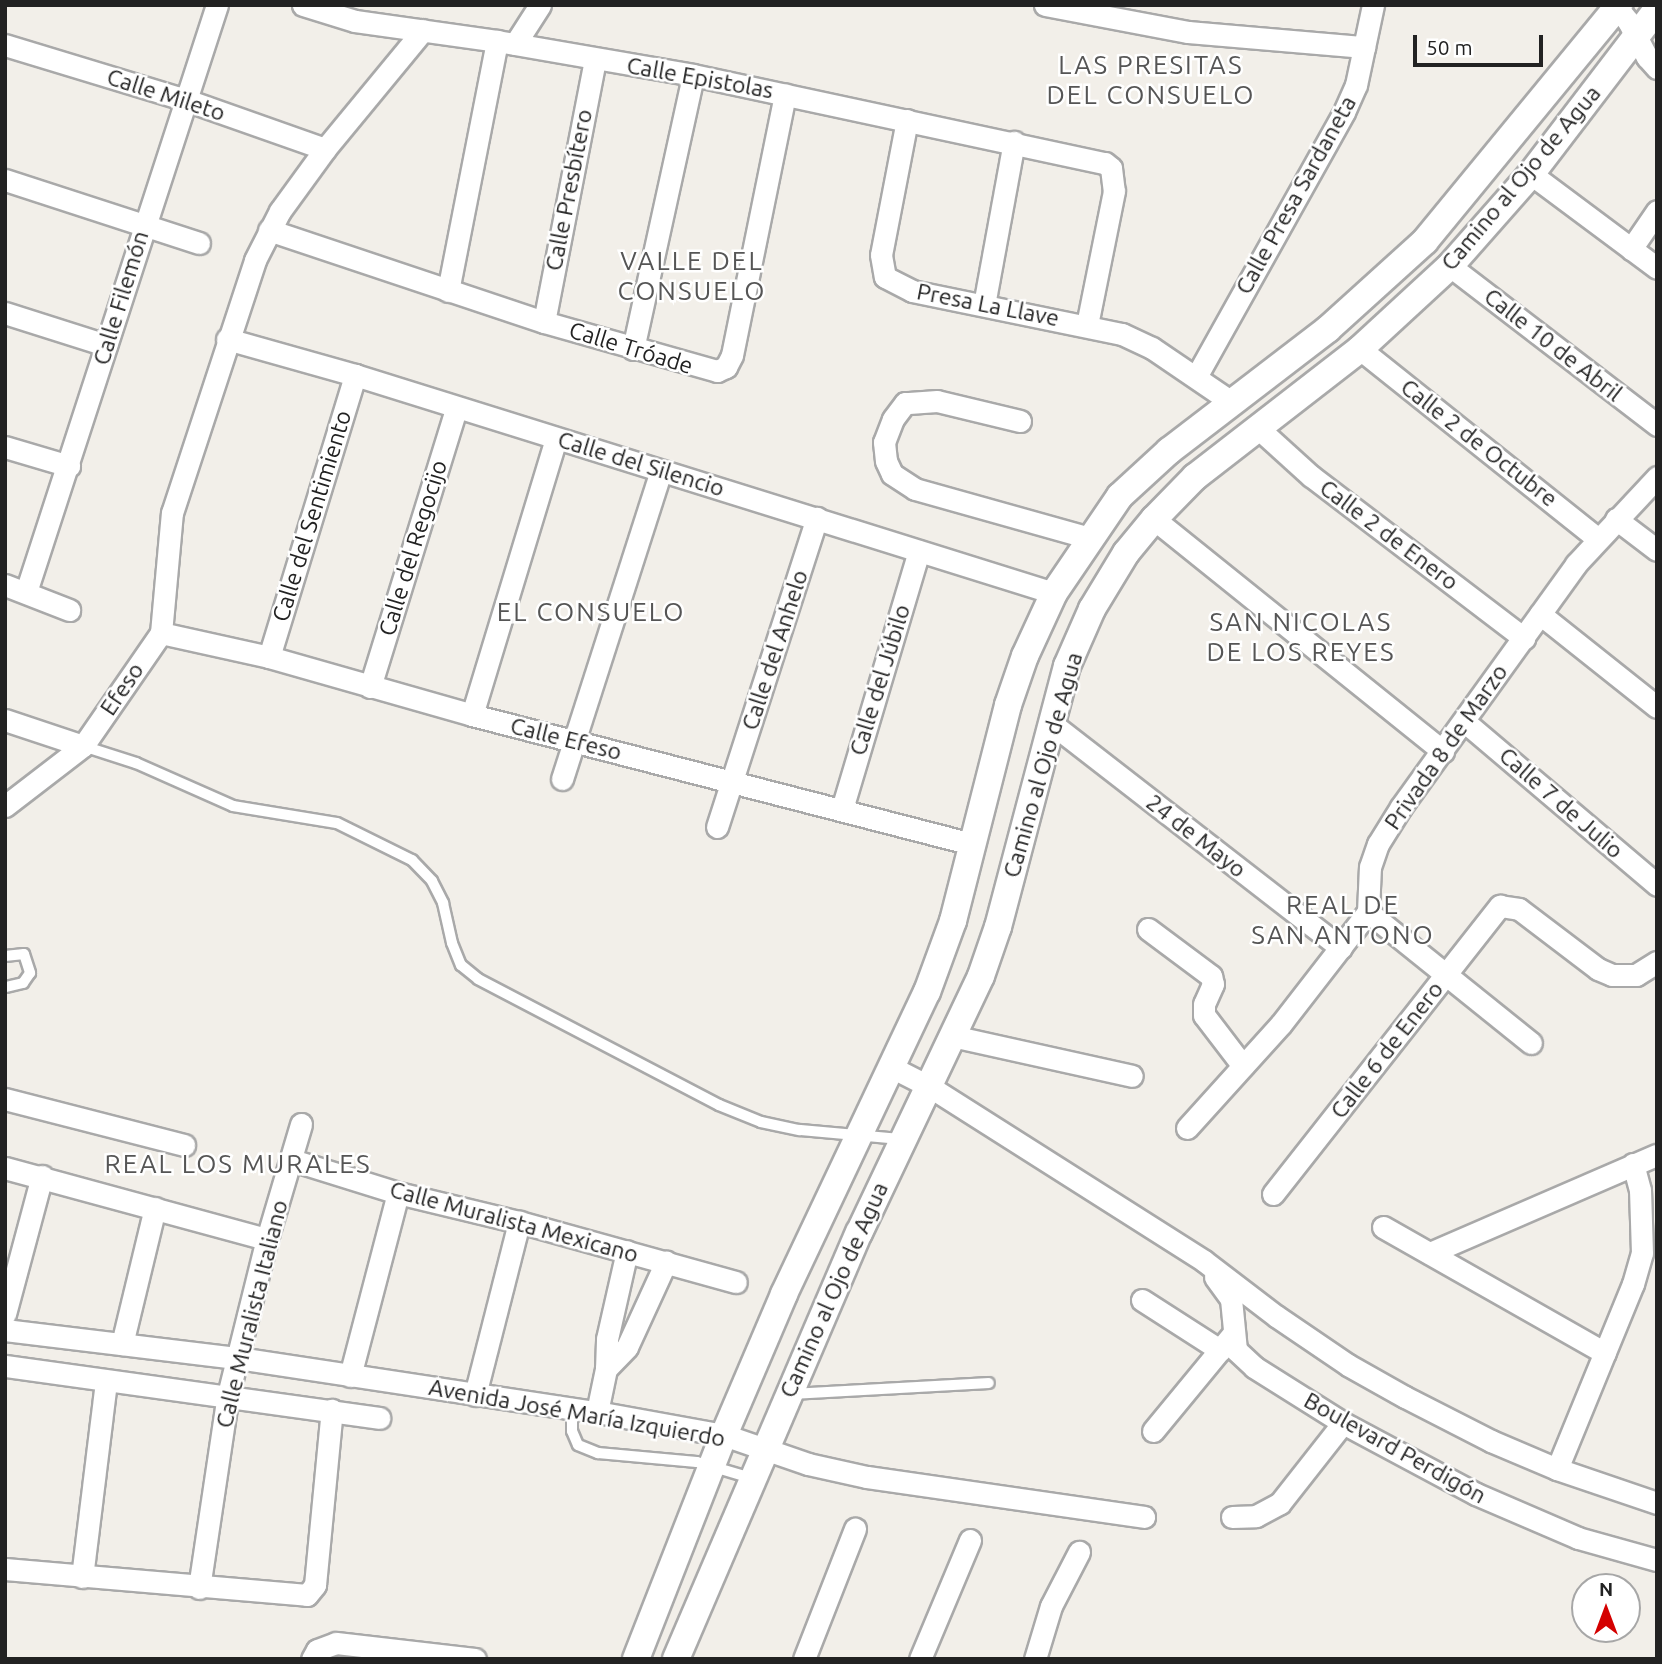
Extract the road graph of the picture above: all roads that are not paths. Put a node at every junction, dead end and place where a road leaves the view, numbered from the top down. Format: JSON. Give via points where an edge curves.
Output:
{"nodes":[{"id":1,"x":217,"y":5,"type":"edge"},
{"id":2,"x":304,"y":5,"type":"edge"},
{"id":3,"x":540,"y":5,"type":"edge"},
{"id":4,"x":1045,"y":5,"type":"edge"},
{"id":5,"x":1373,"y":5,"type":"edge"},
{"id":6,"x":1617,"y":6,"type":"edge"},
{"id":7,"x":1657,"y":9,"type":"edge"},
{"id":8,"x":423,"y":30,"type":"junction"},
{"id":9,"x":1637,"y":36,"type":"junction"},
{"id":10,"x":506,"y":42,"type":"junction"},
{"id":11,"x":5,"y":45,"type":"edge"},
{"id":12,"x":1364,"y":47,"type":"junction"},
{"id":13,"x":595,"y":59,"type":"junction"},
{"id":14,"x":1657,"y":68,"type":"edge"},
{"id":15,"x":693,"y":75,"type":"junction"},
{"id":16,"x":785,"y":94,"type":"junction"},
{"id":17,"x":186,"y":100,"type":"junction"},
{"id":18,"x":907,"y":120,"type":"junction"},
{"id":19,"x":1014,"y":142,"type":"junction"},
{"id":20,"x":325,"y":149,"type":"junction"},
{"id":21,"x":1531,"y":174,"type":"junction"},
{"id":22,"x":5,"y":180,"type":"edge"},
{"id":23,"x":1657,"y":211,"type":"edge"},
{"id":24,"x":144,"y":225,"type":"junction"},
{"id":25,"x":269,"y":230,"type":"junction"},
{"id":26,"x":199,"y":243,"type":"dead end"},
{"id":27,"x":1630,"y":249,"type":"junction"},
{"id":28,"x":1450,"y":266,"type":"junction"},
{"id":29,"x":1657,"y":268,"type":"edge"},
{"id":30,"x":448,"y":291,"type":"junction"},
{"id":31,"x":984,"y":305,"type":"junction"},
{"id":32,"x":5,"y":313,"type":"edge"},
{"id":33,"x":544,"y":322,"type":"junction"},
{"id":34,"x":1087,"y":325,"type":"junction"},
{"id":35,"x":227,"y":339,"type":"junction"},
{"id":36,"x":106,"y":345,"type":"junction"},
{"id":37,"x":633,"y":349,"type":"junction"},
{"id":38,"x":1360,"y":349,"type":"junction"},
{"id":39,"x":355,"y":375,"type":"junction"},
{"id":40,"x":1196,"y":377,"type":"junction"},
{"id":41,"x":1233,"y":403,"type":"junction"},
{"id":42,"x":456,"y":409,"type":"junction"},
{"id":43,"x":1020,"y":421,"type":"dead end"},
{"id":44,"x":1657,"y":425,"type":"edge"},
{"id":45,"x":1258,"y":428,"type":"junction"},
{"id":46,"x":555,"y":438,"type":"junction"},
{"id":47,"x":5,"y":447,"type":"edge"},
{"id":48,"x":69,"y":466,"type":"junction"},
{"id":49,"x":661,"y":470,"type":"junction"},
{"id":50,"x":1657,"y":477,"type":"edge"},
{"id":51,"x":817,"y":518,"type":"junction"},
{"id":52,"x":1154,"y":519,"type":"junction"},
{"id":53,"x":1616,"y":519,"type":"junction"},
{"id":54,"x":1089,"y":538,"type":"junction"},
{"id":55,"x":1598,"y":539,"type":"junction"},
{"id":56,"x":1657,"y":550,"type":"edge"},
{"id":57,"x":919,"y":551,"type":"junction"},
{"id":58,"x":5,"y":585,"type":"edge"},
{"id":59,"x":26,"y":592,"type":"junction"},
{"id":60,"x":1054,"y":593,"type":"junction"},
{"id":61,"x":69,"y":610,"type":"dead end"},
{"id":62,"x":1540,"y":614,"type":"junction"},
{"id":63,"x":161,"y":633,"type":"junction"},
{"id":64,"x":1524,"y":638,"type":"junction"},
{"id":65,"x":268,"y":657,"type":"junction"},
{"id":66,"x":370,"y":687,"type":"junction"},
{"id":67,"x":1657,"y":707,"type":"edge"},
{"id":68,"x":472,"y":715,"type":"junction"},
{"id":69,"x":5,"y":720,"type":"edge"},
{"id":70,"x":1465,"y":722,"type":"junction"},
{"id":71,"x":1051,"y":723,"type":"junction"},
{"id":72,"x":575,"y":740,"type":"junction"},
{"id":73,"x":83,"y":746,"type":"junction"},
{"id":74,"x":1443,"y":751,"type":"junction"},
{"id":75,"x":562,"y":779,"type":"dead end"},
{"id":76,"x":733,"y":782,"type":"junction"},
{"id":77,"x":5,"y":806,"type":"edge"},
{"id":78,"x":842,"y":809,"type":"junction"},
{"id":79,"x":717,"y":827,"type":"dead end"},
{"id":80,"x":972,"y":844,"type":"junction"},
{"id":81,"x":1657,"y":886,"type":"edge"},
{"id":82,"x":1368,"y":912,"type":"junction"},
{"id":83,"x":1148,"y":929,"type":"dead end"},
{"id":84,"x":1341,"y":948,"type":"junction"},
{"id":85,"x":5,"y":956,"type":"edge"},
{"id":86,"x":1657,"y":962,"type":"edge"},
{"id":87,"x":1447,"y":973,"type":"junction"},
{"id":88,"x":5,"y":987,"type":"edge"},
{"id":89,"x":951,"y":1036,"type":"junction"},
{"id":90,"x":1531,"y":1043,"type":"dead end"},
{"id":91,"x":1242,"y":1066,"type":"junction"},
{"id":92,"x":893,"y":1068,"type":"junction"},
{"id":93,"x":1132,"y":1076,"type":"dead end"},
{"id":94,"x":927,"y":1085,"type":"junction"},
{"id":95,"x":5,"y":1099,"type":"edge"},
{"id":96,"x":301,"y":1124,"type":"dead end"},
{"id":97,"x":1186,"y":1128,"type":"dead end"},
{"id":98,"x":861,"y":1134,"type":"junction"},
{"id":99,"x":901,"y":1139,"type":"junction"},
{"id":100,"x":184,"y":1145,"type":"dead end"},
{"id":101,"x":1657,"y":1155,"type":"edge"},
{"id":102,"x":292,"y":1160,"type":"junction"},
{"id":103,"x":1633,"y":1164,"type":"junction"},
{"id":104,"x":5,"y":1168,"type":"edge"},
{"id":105,"x":42,"y":1177,"type":"junction"},
{"id":106,"x":398,"y":1193,"type":"junction"},
{"id":107,"x":1273,"y":1194,"type":"dead end"},
{"id":108,"x":155,"y":1208,"type":"junction"},
{"id":109,"x":519,"y":1222,"type":"junction"},
{"id":110,"x":1384,"y":1227,"type":"dead end"},
{"id":111,"x":267,"y":1239,"type":"junction"},
{"id":112,"x":627,"y":1251,"type":"junction"},
{"id":113,"x":1430,"y":1253,"type":"junction"},
{"id":114,"x":1204,"y":1261,"type":"junction"},
{"id":115,"x":666,"y":1262,"type":"junction"},
{"id":116,"x":736,"y":1282,"type":"dead end"},
{"id":117,"x":1142,"y":1300,"type":"dead end"},
{"id":118,"x":5,"y":1314,"type":"edge"},
{"id":119,"x":5,"y":1330,"type":"edge"},
{"id":120,"x":1226,"y":1342,"type":"junction"},
{"id":121,"x":122,"y":1344,"type":"junction"},
{"id":122,"x":1605,"y":1353,"type":"junction"},
{"id":123,"x":238,"y":1358,"type":"junction"},
{"id":124,"x":5,"y":1366,"type":"edge"},
{"id":125,"x":606,"y":1369,"type":"junction"},
{"id":126,"x":350,"y":1376,"type":"junction"},
{"id":127,"x":106,"y":1382,"type":"junction"},
{"id":128,"x":989,"y":1383,"type":"dead end"},
{"id":129,"x":228,"y":1395,"type":"junction"},
{"id":130,"x":475,"y":1395,"type":"junction"},
{"id":131,"x":788,"y":1395,"type":"junction"},
{"id":132,"x":572,"y":1409,"type":"junction"},
{"id":133,"x":332,"y":1410,"type":"junction"},
{"id":134,"x":597,"y":1412,"type":"junction"},
{"id":135,"x":379,"y":1418,"type":"dead end"},
{"id":136,"x":1343,"y":1423,"type":"junction"},
{"id":137,"x":1153,"y":1431,"type":"dead end"},
{"id":138,"x":724,"y":1435,"type":"junction"},
{"id":139,"x":764,"y":1450,"type":"junction"},
{"id":140,"x":712,"y":1466,"type":"junction"},
{"id":141,"x":1557,"y":1469,"type":"junction"},
{"id":142,"x":751,"y":1478,"type":"junction"},
{"id":143,"x":1657,"y":1503,"type":"edge"},
{"id":144,"x":1144,"y":1517,"type":"dead end"},
{"id":145,"x":1232,"y":1517,"type":"dead end"},
{"id":146,"x":855,"y":1529,"type":"dead end"},
{"id":147,"x":970,"y":1539,"type":"dead end"},
{"id":148,"x":1079,"y":1552,"type":"dead end"},
{"id":149,"x":1657,"y":1560,"type":"edge"},
{"id":150,"x":5,"y":1569,"type":"edge"},
{"id":151,"x":82,"y":1577,"type":"junction"},
{"id":152,"x":199,"y":1588,"type":"junction"},
{"id":153,"x":413,"y":1655,"type":"edge"},
{"id":154,"x":312,"y":1659,"type":"edge"},
{"id":155,"x":475,"y":1659,"type":"edge"},
{"id":156,"x":636,"y":1659,"type":"edge"},
{"id":157,"x":676,"y":1659,"type":"edge"},
{"id":158,"x":804,"y":1659,"type":"edge"},
{"id":159,"x":920,"y":1659,"type":"edge"},
{"id":160,"x":1035,"y":1659,"type":"edge"}],
"edges":[{"from":1,"to":17,"type":"street","name":"Calle Filemón"},
{"from":2,"to":8,"type":"street","name":"Calle Epistolas","via":[[355,21]]},
{"from":3,"to":10,"type":"street"},
{"from":4,"to":12,"type":"street","via":[[1188,32]]},
{"from":5,"to":12,"type":"street","name":"Calle Presa Sardaneta"},
{"from":6,"to":9,"type":"street"},
{"from":6,"to":41,"type":"street","name":"Camino al Ojo de Agua","via":[[1425,241],[1328,329]]},
{"from":7,"to":9,"type":"street","name":"Camino al Ojo de Agua"},
{"from":8,"to":10,"type":"street","name":"Calle Epistolas"},
{"from":8,"to":20,"type":"street"},
{"from":9,"to":14,"type":"street"},
{"from":9,"to":21,"type":"street","name":"Camino al Ojo de Agua"},
{"from":10,"to":13,"type":"street","name":"Calle Epistolas"},
{"from":10,"to":30,"type":"street"},
{"from":11,"to":17,"type":"street","name":"Calle Mileto"},
{"from":12,"to":40,"type":"street","name":"Calle Presa Sardaneta","via":[[1356,85],[1331,137]]},
{"from":13,"to":15,"type":"street","name":"Calle Epistolas"},
{"from":13,"to":33,"type":"street","name":"Calle Presbítero"},
{"from":15,"to":16,"type":"street","name":"Calle Epistolas"},
{"from":15,"to":37,"type":"street"},
{"from":16,"to":18,"type":"street","name":"Calle Epistolas"},
{"from":16,"to":37,"type":"street","name":"Calle Tróade","via":[[726,367],[717,372],[705,370]]},
{"from":17,"to":20,"type":"street","name":"Calle Mileto"},
{"from":17,"to":24,"type":"street","name":"Calle Filemón"},
{"from":18,"to":19,"type":"street","name":"Calle Epistolas"},
{"from":18,"to":31,"type":"street","name":"Presa La Llave","via":[[881,255],[885,277],[912,291]]},
{"from":19,"to":31,"type":"street"},
{"from":19,"to":34,"type":"street","name":"Calle Epistolas","via":[[1095,160],[1111,168],[1114,191]]},
{"from":20,"to":25,"type":"street"},
{"from":21,"to":27,"type":"street"},
{"from":21,"to":28,"type":"street","name":"Camino al Ojo de Agua"},
{"from":22,"to":24,"type":"street"},
{"from":23,"to":27,"type":"street"},
{"from":24,"to":26,"type":"street"},
{"from":24,"to":36,"type":"street","name":"Calle Filemón"},
{"from":25,"to":30,"type":"street","name":"Calle Tróade"},
{"from":25,"to":35,"type":"street"},
{"from":27,"to":29,"type":"street"},
{"from":28,"to":38,"type":"street","name":"Camino al Ojo de Agua"},
{"from":28,"to":44,"type":"street","name":"Calle 10 de Abril"},
{"from":30,"to":33,"type":"street","name":"Calle Tróade"},
{"from":31,"to":34,"type":"street","name":"Presa La Llave"},
{"from":32,"to":36,"type":"street"},
{"from":33,"to":37,"type":"street","name":"Calle Tróade"},
{"from":34,"to":40,"type":"street","name":"Presa La Llave","via":[[1152,348]]},
{"from":35,"to":39,"type":"street","name":"Calle del Silencio"},
{"from":35,"to":63,"type":"street","via":[[172,513]]},
{"from":36,"to":48,"type":"street","name":"Calle Filemón"},
{"from":38,"to":45,"type":"street","name":"Camino al Ojo de Agua"},
{"from":38,"to":55,"type":"street","name":"Calle 2 de Octubre"},
{"from":39,"to":42,"type":"street","name":"Calle del Silencio"},
{"from":39,"to":65,"type":"street","name":"Calle del Sentimiento"},
{"from":40,"to":41,"type":"street","name":"Presa La Llave"},
{"from":41,"to":54,"type":"street","name":"Camino al Ojo de Agua","via":[[1119,496]]},
{"from":42,"to":46,"type":"street","name":"Calle del Silencio"},
{"from":42,"to":66,"type":"street","name":"Calle del Regocijo"},
{"from":43,"to":54,"type":"street","via":[[937,401],[905,402],[884,442],[886,461],[891,474],[915,489]]},
{"from":45,"to":52,"type":"street","name":"Camino al Ojo de Agua","via":[[1195,477]]},
{"from":45,"to":64,"type":"street","name":"Calle 2 de Enero","via":[[1311,476]]},
{"from":46,"to":49,"type":"street","name":"Calle del Silencio"},
{"from":46,"to":68,"type":"street"},
{"from":47,"to":48,"type":"street"},
{"from":48,"to":59,"type":"street","name":"Calle Filemón"},
{"from":49,"to":51,"type":"street","name":"Calle del Silencio"},
{"from":49,"to":72,"type":"street"},
{"from":50,"to":53,"type":"street","name":"Privada 8 de Marzo"},
{"from":51,"to":57,"type":"street","name":"Calle del Silencio"},
{"from":51,"to":76,"type":"street","name":"Calle del Anhelo"},
{"from":52,"to":71,"type":"street","name":"Camino al Ojo de Agua","via":[[1126,553],[1092,609],[1067,666]]},
{"from":52,"to":74,"type":"street"},
{"from":53,"to":55,"type":"street","name":"Privada 8 de Marzo"},
{"from":53,"to":56,"type":"street"},
{"from":54,"to":60,"type":"street","name":"Camino al Ojo de Agua"},
{"from":55,"to":62,"type":"street","name":"Privada 8 de Marzo"},
{"from":57,"to":60,"type":"street","name":"Calle del Silencio"},
{"from":57,"to":78,"type":"street","name":"Calle del Júbilo"},
{"from":58,"to":59,"type":"street"},
{"from":59,"to":61,"type":"street"},
{"from":60,"to":80,"type":"street","name":"Camino al Ojo de Agua","via":[[1008,705]]},
{"from":62,"to":64,"type":"street","name":"Privada 8 de Marzo"},
{"from":62,"to":67,"type":"street"},
{"from":63,"to":65,"type":"street","name":"Calle Efeso"},
{"from":63,"to":73,"type":"street","name":"Efeso"},
{"from":64,"to":70,"type":"street","name":"Privada 8 de Marzo"},
{"from":65,"to":66,"type":"street","name":"Calle Efeso"},
{"from":66,"to":68,"type":"street","name":"Calle Efeso"},
{"from":68,"to":72,"type":"street","name":"Calle Efeso"},
{"from":69,"to":73,"type":"street"},
{"from":70,"to":74,"type":"street","name":"Privada 8 de Marzo"},
{"from":70,"to":81,"type":"street","name":"Calle 7 de Julio"},
{"from":71,"to":84,"type":"street","name":"24 de Mayo"},
{"from":71,"to":89,"type":"street","name":"Camino al Ojo de Agua","via":[[998,927],[981,976]]},
{"from":72,"to":75,"type":"street"},
{"from":72,"to":76,"type":"street","name":"Calle Efeso"},
{"from":73,"to":77,"type":"street","name":"Efeso"},
{"from":73,"to":98,"type":"lane","via":[[136,763],[233,806],[307,816],[365,835],[412,860],[432,881],[461,965],[478,979],[761,1122]]},
{"from":74,"to":82,"type":"street","name":"Privada 8 de Marzo","via":[[1378,844],[1370,866]]},
{"from":76,"to":78,"type":"street","name":"Calle Efeso"},
{"from":76,"to":79,"type":"street","name":"Calle del Anhelo"},
{"from":78,"to":80,"type":"street","name":"Calle Efeso"},
{"from":80,"to":92,"type":"street","name":"Camino al Ojo de Agua","via":[[953,921]]},
{"from":82,"to":84,"type":"street"},
{"from":82,"to":87,"type":"street"},
{"from":83,"to":91,"type":"street","via":[[1212,976],[1205,1015]]},
{"from":84,"to":91,"type":"street"},
{"from":85,"to":88,"type":"lane","via":[[24,954],[30,973],[23,983]]},
{"from":86,"to":87,"type":"street","name":"Calle 6 de Enero","via":[[1636,975],[1612,975],[1518,909],[1500,906]]},
{"from":87,"to":90,"type":"street"},
{"from":87,"to":107,"type":"street","name":"Calle 6 de Enero"},
{"from":89,"to":93,"type":"street"},
{"from":89,"to":94,"type":"street","name":"Camino al Ojo de Agua"},
{"from":91,"to":97,"type":"street"},
{"from":92,"to":94,"type":"street","name":"Boulevard Perdigón"},
{"from":92,"to":98,"type":"street","name":"Camino al Ojo de Agua"},
{"from":94,"to":99,"type":"street","name":"Camino al Ojo de Agua"},
{"from":94,"to":114,"type":"street","name":"Boulevard Perdigón"},
{"from":95,"to":100,"type":"street"},
{"from":96,"to":102,"type":"street","name":"Calle Muralista Italiano"},
{"from":98,"to":99,"type":"lane"},
{"from":98,"to":138,"type":"street","name":"Camino al Ojo de Agua","via":[[784,1294]]},
{"from":99,"to":131,"type":"street","name":"Camino al Ojo de Agua"},
{"from":101,"to":103,"type":"street"},
{"from":102,"to":106,"type":"street","name":"Calle Muralista Mexicano"},
{"from":102,"to":111,"type":"street","name":"Calle Muralista Italiano"},
{"from":103,"to":113,"type":"street"},
{"from":103,"to":122,"type":"street","via":[[1640,1191],[1642,1253]]},
{"from":104,"to":105,"type":"street"},
{"from":105,"to":108,"type":"street"},
{"from":105,"to":118,"type":"street"},
{"from":106,"to":109,"type":"street","name":"Calle Muralista Mexicano"},
{"from":106,"to":126,"type":"street"},
{"from":108,"to":111,"type":"street"},
{"from":108,"to":121,"type":"street"},
{"from":109,"to":112,"type":"street","name":"Calle Muralista Mexicano"},
{"from":109,"to":130,"type":"street"},
{"from":110,"to":113,"type":"street"},
{"from":111,"to":123,"type":"street","name":"Calle Muralista Italiano"},
{"from":112,"to":115,"type":"street","name":"Calle Muralista Mexicano"},
{"from":112,"to":125,"type":"street","via":[[607,1339]]},
{"from":113,"to":122,"type":"street"},
{"from":114,"to":120,"type":"street","name":"Boulevard Perdigón","via":[[1231,1299]]},
{"from":114,"to":141,"type":"street","name":"Boulevard Perdigón","via":[[1348,1365],[1491,1441]]},
{"from":115,"to":116,"type":"street","name":"Calle Muralista Mexicano"},
{"from":115,"to":125,"type":"street","via":[[627,1347]]},
{"from":117,"to":120,"type":"street"},
{"from":119,"to":121,"type":"street","name":"Avenida José María Izquierdo"},
{"from":120,"to":136,"type":"street","name":"Boulevard Perdigón","via":[[1243,1359]]},
{"from":120,"to":137,"type":"street"},
{"from":121,"to":123,"type":"street","name":"Avenida José María Izquierdo"},
{"from":122,"to":141,"type":"street"},
{"from":123,"to":126,"type":"street","name":"Avenida José María Izquierdo"},
{"from":123,"to":129,"type":"street","name":"Calle Muralista Italiano"},
{"from":124,"to":127,"type":"street"},
{"from":125,"to":134,"type":"street"},
{"from":126,"to":130,"type":"street","name":"Avenida José María Izquierdo"},
{"from":127,"to":129,"type":"street"},
{"from":127,"to":151,"type":"street"},
{"from":128,"to":131,"type":"lane"},
{"from":129,"to":133,"type":"street"},
{"from":129,"to":152,"type":"street","name":"Calle Muralista Italiano"},
{"from":130,"to":132,"type":"street","name":"Avenida José María Izquierdo"},
{"from":131,"to":139,"type":"street","name":"Camino al Ojo de Agua"},
{"from":132,"to":134,"type":"street","name":"Avenida José María Izquierdo"},
{"from":132,"to":140,"type":"lane","via":[[572,1431],[578,1445],[598,1453]]},
{"from":133,"to":135,"type":"street"},
{"from":133,"to":152,"type":"street","via":[[315,1585],[307,1595]]},
{"from":134,"to":138,"type":"street","name":"Avenida José María Izquierdo"},
{"from":136,"to":145,"type":"street","via":[[1280,1503],[1256,1516]]},
{"from":136,"to":149,"type":"street","name":"Boulevard Perdigón","via":[[1476,1494],[1578,1538]]},
{"from":138,"to":139,"type":"street","name":"Avenida José María Izquierdo"},
{"from":138,"to":140,"type":"street","name":"Camino al Ojo de Agua"},
{"from":139,"to":142,"type":"street","name":"Camino al Ojo de Agua"},
{"from":139,"to":144,"type":"street","name":"Avenida José María Izquierdo","via":[[867,1477]]},
{"from":140,"to":142,"type":"lane"},
{"from":140,"to":156,"type":"street","name":"Camino al Ojo de Agua"},
{"from":141,"to":143,"type":"street","name":"Boulevard Perdigón"},
{"from":142,"to":157,"type":"street","name":"Camino al Ojo de Agua"},
{"from":146,"to":158,"type":"street"},
{"from":147,"to":159,"type":"street"},
{"from":148,"to":160,"type":"street","via":[[1051,1606]]},
{"from":150,"to":151,"type":"street"},
{"from":151,"to":152,"type":"street"},
{"from":153,"to":154,"type":"street","via":[[336,1643],[317,1650]]},
{"from":153,"to":155,"type":"street"}]}
